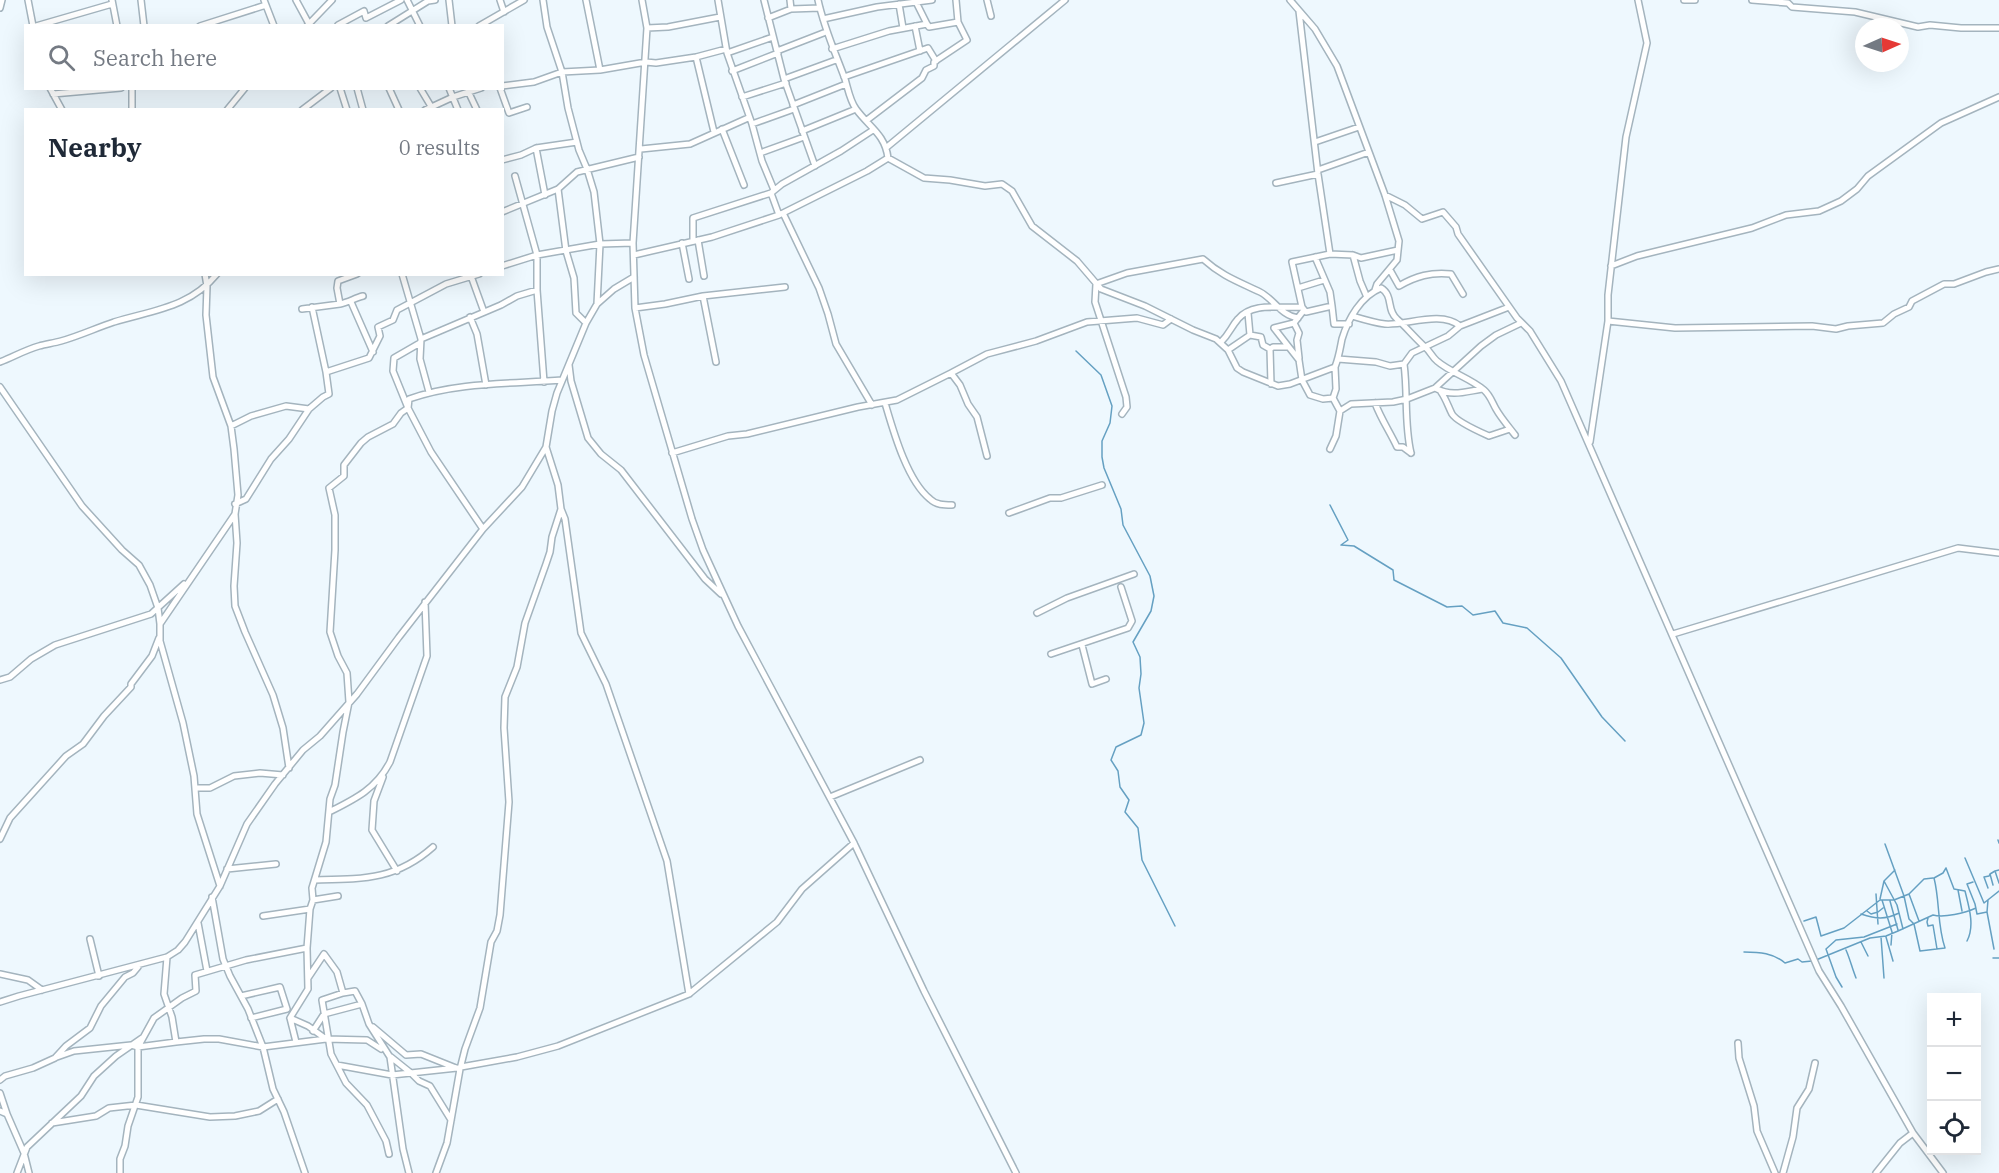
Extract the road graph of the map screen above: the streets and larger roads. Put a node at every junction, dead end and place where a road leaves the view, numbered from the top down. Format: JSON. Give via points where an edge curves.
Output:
{"nodes":[{"id":1,"x":2,"y":0,"type":"edge"},
{"id":2,"x":28,"y":0,"type":"edge"},
{"id":3,"x":141,"y":0,"type":"edge"},
{"id":4,"x":296,"y":0,"type":"edge"},
{"id":5,"x":401,"y":0,"type":"edge"},
{"id":6,"x":406,"y":0,"type":"edge"},
{"id":7,"x":435,"y":0,"type":"edge"},
{"id":8,"x":449,"y":0,"type":"edge"},
{"id":9,"x":500,"y":0,"type":"edge"},
{"id":10,"x":524,"y":0,"type":"edge"},
{"id":11,"x":543,"y":0,"type":"edge"},
{"id":12,"x":586,"y":0,"type":"edge"},
{"id":13,"x":642,"y":0,"type":"edge"},
{"id":14,"x":718,"y":0,"type":"edge"},
{"id":15,"x":764,"y":0,"type":"edge"},
{"id":16,"x":790,"y":0,"type":"edge"},
{"id":17,"x":818,"y":0,"type":"edge"},
{"id":18,"x":932,"y":0,"type":"edge"},
{"id":19,"x":956,"y":0,"type":"edge"},
{"id":20,"x":987,"y":0,"type":"edge"},
{"id":21,"x":1065,"y":0,"type":"edge"},
{"id":22,"x":1290,"y":0,"type":"edge"},
{"id":23,"x":1638,"y":0,"type":"edge"},
{"id":24,"x":1684,"y":0,"type":"edge"},
{"id":25,"x":1695,"y":0,"type":"edge"},
{"id":26,"x":1752,"y":0,"type":"edge"},
{"id":27,"x":333,"y":1,"type":"edge"},
{"id":28,"x":112,"y":2,"type":"edge"},
{"id":29,"x":265,"y":2,"type":"edge"},
{"id":30,"x":908,"y":2,"type":"edge"},
{"id":31,"x":916,"y":2,"type":"junction"},
{"id":32,"x":899,"y":4,"type":"junction"},
{"id":33,"x":0,"y":8,"type":"edge"},
{"id":34,"x":820,"y":8,"type":"junction"},
{"id":35,"x":791,"y":9,"type":"junction"},
{"id":36,"x":412,"y":10,"type":"junction"},
{"id":37,"x":1299,"y":10,"type":"junction"},
{"id":38,"x":504,"y":12,"type":"junction"},
{"id":39,"x":991,"y":16,"type":"dead end"},
{"id":40,"x":720,"y":17,"type":"junction"},
{"id":41,"x":768,"y":18,"type":"junction"},
{"id":42,"x":823,"y":19,"type":"junction"},
{"id":43,"x":958,"y":22,"type":"junction"},
{"id":44,"x":34,"y":24,"type":"edge"},
{"id":45,"x":41,"y":24,"type":"edge"},
{"id":46,"x":117,"y":24,"type":"edge"},
{"id":47,"x":144,"y":24,"type":"edge"},
{"id":48,"x":205,"y":24,"type":"edge"},
{"id":49,"x":273,"y":24,"type":"edge"},
{"id":50,"x":308,"y":24,"type":"edge"},
{"id":51,"x":309,"y":24,"type":"edge"},
{"id":52,"x":340,"y":24,"type":"edge"},
{"id":53,"x":391,"y":24,"type":"edge"},
{"id":54,"x":419,"y":24,"type":"edge"},
{"id":55,"x":452,"y":24,"type":"edge"},
{"id":56,"x":483,"y":24,"type":"edge"},
{"id":57,"x":927,"y":24,"type":"junction"},
{"id":58,"x":915,"y":26,"type":"junction"},
{"id":59,"x":648,"y":28,"type":"junction"},
{"id":60,"x":903,"y":28,"type":"junction"},
{"id":61,"x":1999,"y":28,"type":"edge"},
{"id":62,"x":826,"y":32,"type":"junction"},
{"id":63,"x":772,"y":37,"type":"junction"},
{"id":64,"x":832,"y":49,"type":"junction"},
{"id":65,"x":727,"y":51,"type":"junction"},
{"id":66,"x":920,"y":51,"type":"junction"},
{"id":67,"x":778,"y":52,"type":"junction"},
{"id":68,"x":696,"y":57,"type":"junction"},
{"id":69,"x":837,"y":60,"type":"junction"},
{"id":70,"x":936,"y":61,"type":"junction"},
{"id":71,"x":646,"y":62,"type":"junction"},
{"id":72,"x":600,"y":70,"type":"junction"},
{"id":73,"x":732,"y":71,"type":"junction"},
{"id":74,"x":562,"y":72,"type":"junction"},
{"id":75,"x":844,"y":77,"type":"junction"},
{"id":76,"x":785,"y":81,"type":"junction"},
{"id":77,"x":846,"y":84,"type":"junction"},
{"id":78,"x":504,"y":87,"type":"edge"},
{"id":79,"x":75,"y":90,"type":"edge"},
{"id":80,"x":132,"y":90,"type":"edge"},
{"id":81,"x":243,"y":90,"type":"edge"},
{"id":82,"x":328,"y":90,"type":"edge"},
{"id":83,"x":341,"y":90,"type":"edge"},
{"id":84,"x":358,"y":90,"type":"edge"},
{"id":85,"x":390,"y":90,"type":"edge"},
{"id":86,"x":421,"y":90,"type":"edge"},
{"id":87,"x":450,"y":90,"type":"edge"},
{"id":88,"x":475,"y":90,"type":"edge"},
{"id":89,"x":502,"y":90,"type":"edge"},
{"id":90,"x":52,"y":91,"type":"edge"},
{"id":91,"x":468,"y":92,"type":"junction"},
{"id":92,"x":453,"y":97,"type":"junction"},
{"id":93,"x":742,"y":97,"type":"junction"},
{"id":94,"x":1999,"y":97,"type":"edge"},
{"id":95,"x":527,"y":107,"type":"dead end"},
{"id":96,"x":794,"y":107,"type":"junction"},
{"id":97,"x":61,"y":108,"type":"edge"},
{"id":98,"x":132,"y":108,"type":"edge"},
{"id":99,"x":229,"y":108,"type":"edge"},
{"id":100,"x":305,"y":108,"type":"edge"},
{"id":101,"x":346,"y":108,"type":"edge"},
{"id":102,"x":362,"y":108,"type":"edge"},
{"id":103,"x":398,"y":108,"type":"edge"},
{"id":104,"x":432,"y":108,"type":"edge"},
{"id":105,"x":457,"y":108,"type":"edge"},
{"id":106,"x":476,"y":108,"type":"edge"},
{"id":107,"x":856,"y":110,"type":"junction"},
{"id":108,"x":509,"y":113,"type":"junction"},
{"id":109,"x":504,"y":116,"type":"edge"},
{"id":110,"x":867,"y":120,"type":"junction"},
{"id":111,"x":750,"y":121,"type":"junction"},
{"id":112,"x":1359,"y":127,"type":"junction"},
{"id":113,"x":722,"y":129,"type":"junction"},
{"id":114,"x":873,"y":130,"type":"junction"},
{"id":115,"x":714,"y":132,"type":"junction"},
{"id":116,"x":803,"y":134,"type":"junction"},
{"id":117,"x":577,"y":142,"type":"junction"},
{"id":118,"x":1315,"y":142,"type":"junction"},
{"id":119,"x":887,"y":147,"type":"junction"},
{"id":120,"x":536,"y":148,"type":"junction"},
{"id":121,"x":641,"y":149,"type":"junction"},
{"id":122,"x":1369,"y":152,"type":"junction"},
{"id":123,"x":760,"y":153,"type":"junction"},
{"id":124,"x":639,"y":157,"type":"junction"},
{"id":125,"x":504,"y":159,"type":"edge"},
{"id":126,"x":888,"y":159,"type":"junction"},
{"id":127,"x":815,"y":166,"type":"junction"},
{"id":128,"x":587,"y":169,"type":"junction"},
{"id":129,"x":1318,"y":172,"type":"junction"},
{"id":130,"x":515,"y":176,"type":"dead end"},
{"id":131,"x":1276,"y":183,"type":"dead end"},
{"id":132,"x":744,"y":185,"type":"dead end"},
{"id":133,"x":558,"y":189,"type":"junction"},
{"id":134,"x":772,"y":192,"type":"junction"},
{"id":135,"x":545,"y":195,"type":"junction"},
{"id":136,"x":1385,"y":195,"type":"junction"},
{"id":137,"x":523,"y":203,"type":"junction"},
{"id":138,"x":504,"y":211,"type":"edge"},
{"id":139,"x":781,"y":214,"type":"junction"},
{"id":140,"x":696,"y":240,"type":"junction"},
{"id":141,"x":633,"y":243,"type":"junction"},
{"id":142,"x":682,"y":243,"type":"junction"},
{"id":143,"x":600,"y":244,"type":"junction"},
{"id":144,"x":1398,"y":250,"type":"junction"},
{"id":145,"x":566,"y":251,"type":"junction"},
{"id":146,"x":1330,"y":254,"type":"junction"},
{"id":147,"x":537,"y":255,"type":"junction"},
{"id":148,"x":634,"y":255,"type":"junction"},
{"id":149,"x":1353,"y":255,"type":"junction"},
{"id":150,"x":1315,"y":257,"type":"junction"},
{"id":151,"x":504,"y":265,"type":"edge"},
{"id":152,"x":1611,"y":266,"type":"junction"},
{"id":153,"x":1999,"y":269,"type":"edge"},
{"id":154,"x":1390,"y":270,"type":"junction"},
{"id":155,"x":205,"y":276,"type":"edge"},
{"id":156,"x":215,"y":276,"type":"edge"},
{"id":157,"x":352,"y":276,"type":"edge"},
{"id":158,"x":403,"y":276,"type":"edge"},
{"id":159,"x":471,"y":276,"type":"joint"},
{"id":160,"x":704,"y":276,"type":"dead end"},
{"id":161,"x":634,"y":277,"type":"junction"},
{"id":162,"x":689,"y":279,"type":"dead end"},
{"id":163,"x":1324,"y":280,"type":"junction"},
{"id":164,"x":1096,"y":284,"type":"junction"},
{"id":165,"x":207,"y":286,"type":"junction"},
{"id":166,"x":785,"y":287,"type":"dead end"},
{"id":167,"x":1298,"y":288,"type":"junction"},
{"id":168,"x":537,"y":290,"type":"junction"},
{"id":169,"x":1375,"y":290,"type":"junction"},
{"id":170,"x":1463,"y":294,"type":"dead end"},
{"id":171,"x":1366,"y":295,"type":"junction"},
{"id":172,"x":363,"y":296,"type":"dead end"},
{"id":173,"x":703,"y":296,"type":"junction"},
{"id":174,"x":351,"y":302,"type":"junction"},
{"id":175,"x":340,"y":304,"type":"junction"},
{"id":176,"x":410,"y":304,"type":"junction"},
{"id":177,"x":597,"y":304,"type":"junction"},
{"id":178,"x":1332,"y":306,"type":"junction"},
{"id":179,"x":312,"y":307,"type":"junction"},
{"id":180,"x":1276,"y":307,"type":"junction"},
{"id":181,"x":1509,"y":307,"type":"junction"},
{"id":182,"x":635,"y":308,"type":"junction"},
{"id":183,"x":1303,"y":308,"type":"junction"},
{"id":184,"x":302,"y":309,"type":"dead end"},
{"id":185,"x":484,"y":312,"type":"junction"},
{"id":186,"x":1248,"y":313,"type":"junction"},
{"id":187,"x":1352,"y":316,"type":"junction"},
{"id":188,"x":470,"y":317,"type":"junction"},
{"id":189,"x":1171,"y":319,"type":"junction"},
{"id":190,"x":1101,"y":320,"type":"junction"},
{"id":191,"x":1296,"y":321,"type":"junction"},
{"id":192,"x":1608,"y":321,"type":"junction"},
{"id":193,"x":1403,"y":322,"type":"junction"},
{"id":194,"x":586,"y":323,"type":"junction"},
{"id":195,"x":1521,"y":323,"type":"junction"},
{"id":196,"x":1349,"y":324,"type":"junction"},
{"id":197,"x":1460,"y":326,"type":"junction"},
{"id":198,"x":1250,"y":335,"type":"junction"},
{"id":199,"x":420,"y":341,"type":"junction"},
{"id":200,"x":1221,"y":342,"type":"junction"},
{"id":201,"x":1425,"y":346,"type":"junction"},
{"id":202,"x":1288,"y":347,"type":"junction"},
{"id":203,"x":1270,"y":349,"type":"junction"},
{"id":204,"x":1227,"y":350,"type":"junction"},
{"id":205,"x":373,"y":352,"type":"junction"},
{"id":206,"x":1338,"y":358,"type":"junction"},
{"id":207,"x":1299,"y":360,"type":"junction"},
{"id":208,"x":0,"y":362,"type":"edge"},
{"id":209,"x":716,"y":362,"type":"dead end"},
{"id":210,"x":569,"y":363,"type":"junction"},
{"id":211,"x":1404,"y":364,"type":"junction"},
{"id":212,"x":1335,"y":367,"type":"junction"},
{"id":213,"x":326,"y":372,"type":"junction"},
{"id":214,"x":1454,"y":372,"type":"junction"},
{"id":215,"x":951,"y":373,"type":"junction"},
{"id":216,"x":562,"y":380,"type":"junction"},
{"id":217,"x":1302,"y":380,"type":"junction"},
{"id":218,"x":544,"y":382,"type":"junction"},
{"id":219,"x":1271,"y":384,"type":"junction"},
{"id":220,"x":486,"y":385,"type":"junction"},
{"id":221,"x":0,"y":387,"type":"edge"},
{"id":222,"x":1482,"y":388,"type":"junction"},
{"id":223,"x":1438,"y":390,"type":"junction"},
{"id":224,"x":429,"y":392,"type":"junction"},
{"id":225,"x":1333,"y":398,"type":"junction"},
{"id":226,"x":1407,"y":399,"type":"junction"},
{"id":227,"x":885,"y":402,"type":"junction"},
{"id":228,"x":1375,"y":403,"type":"junction"},
{"id":229,"x":872,"y":405,"type":"junction"},
{"id":230,"x":408,"y":408,"type":"junction"},
{"id":231,"x":309,"y":409,"type":"junction"},
{"id":232,"x":1340,"y":411,"type":"junction"},
{"id":233,"x":1122,"y":414,"type":"dead end"},
{"id":234,"x":231,"y":426,"type":"junction"},
{"id":235,"x":1510,"y":429,"type":"junction"},
{"id":236,"x":1515,"y":435,"type":"dead end"},
{"id":237,"x":1590,"y":444,"type":"junction"},
{"id":238,"x":546,"y":447,"type":"junction"},
{"id":239,"x":1330,"y":449,"type":"dead end"},
{"id":240,"x":672,"y":453,"type":"junction"},
{"id":241,"x":987,"y":456,"type":"dead end"},
{"id":242,"x":1102,"y":485,"type":"dead end"},
{"id":243,"x":236,"y":504,"type":"junction"},
{"id":244,"x":952,"y":505,"type":"dead end"},
{"id":245,"x":561,"y":508,"type":"junction"},
{"id":246,"x":1009,"y":513,"type":"dead end"},
{"id":247,"x":235,"y":514,"type":"junction"},
{"id":248,"x":483,"y":529,"type":"junction"},
{"id":249,"x":1999,"y":553,"type":"edge"},
{"id":250,"x":1134,"y":574,"type":"dead end"},
{"id":251,"x":192,"y":577,"type":"junction"},
{"id":252,"x":1121,"y":587,"type":"dead end"},
{"id":253,"x":723,"y":595,"type":"junction"},
{"id":254,"x":425,"y":602,"type":"junction"},
{"id":255,"x":158,"y":608,"type":"junction"},
{"id":256,"x":1036,"y":613,"type":"dead end"},
{"id":257,"x":160,"y":624,"type":"junction"},
{"id":258,"x":1673,"y":634,"type":"junction"},
{"id":259,"x":160,"y":637,"type":"junction"},
{"id":260,"x":1082,"y":645,"type":"junction"},
{"id":261,"x":1052,"y":654,"type":"dead end"},
{"id":262,"x":1106,"y":679,"type":"dead end"},
{"id":263,"x":0,"y":680,"type":"edge"},
{"id":264,"x":350,"y":702,"type":"junction"},
{"id":265,"x":920,"y":760,"type":"dead end"},
{"id":266,"x":289,"y":768,"type":"junction"},
{"id":267,"x":283,"y":775,"type":"junction"},
{"id":268,"x":383,"y":776,"type":"junction"},
{"id":269,"x":195,"y":788,"type":"junction"},
{"id":270,"x":830,"y":797,"type":"junction"},
{"id":271,"x":329,"y":812,"type":"junction"},
{"id":272,"x":0,"y":839,"type":"edge"},
{"id":273,"x":854,"y":843,"type":"junction"},
{"id":274,"x":433,"y":847,"type":"dead end"},
{"id":275,"x":276,"y":864,"type":"dead end"},
{"id":276,"x":227,"y":869,"type":"junction"},
{"id":277,"x":397,"y":871,"type":"junction"},
{"id":278,"x":315,"y":880,"type":"junction"},
{"id":279,"x":220,"y":886,"type":"junction"},
{"id":280,"x":338,"y":896,"type":"dead end"},
{"id":281,"x":212,"y":897,"type":"junction"},
{"id":282,"x":313,"y":900,"type":"junction"},
{"id":283,"x":310,"y":909,"type":"junction"},
{"id":284,"x":263,"y":916,"type":"dead end"},
{"id":285,"x":198,"y":922,"type":"junction"},
{"id":286,"x":90,"y":939,"type":"dead end"},
{"id":287,"x":307,"y":948,"type":"junction"},
{"id":288,"x":167,"y":957,"type":"junction"},
{"id":289,"x":226,"y":965,"type":"junction"},
{"id":290,"x":139,"y":966,"type":"junction"},
{"id":291,"x":207,"y":971,"type":"junction"},
{"id":292,"x":0,"y":974,"type":"edge"},
{"id":293,"x":99,"y":976,"type":"junction"},
{"id":294,"x":308,"y":978,"type":"junction"},
{"id":295,"x":42,"y":990,"type":"junction"},
{"id":296,"x":343,"y":993,"type":"junction"},
{"id":297,"x":689,"y":994,"type":"junction"},
{"id":298,"x":241,"y":996,"type":"junction"},
{"id":299,"x":0,"y":1002,"type":"edge"},
{"id":300,"x":362,"y":1004,"type":"junction"},
{"id":301,"x":170,"y":1008,"type":"junction"},
{"id":302,"x":324,"y":1014,"type":"junction"},
{"id":303,"x":251,"y":1018,"type":"junction"},
{"id":304,"x":290,"y":1018,"type":"junction"},
{"id":305,"x":369,"y":1024,"type":"junction"},
{"id":306,"x":313,"y":1031,"type":"junction"},
{"id":307,"x":145,"y":1034,"type":"junction"},
{"id":308,"x":327,"y":1039,"type":"junction"},
{"id":309,"x":361,"y":1040,"type":"junction"},
{"id":310,"x":176,"y":1042,"type":"junction"},
{"id":311,"x":296,"y":1042,"type":"junction"},
{"id":312,"x":1738,"y":1042,"type":"dead end"},
{"id":313,"x":130,"y":1045,"type":"junction"},
{"id":314,"x":138,"y":1047,"type":"junction"},
{"id":315,"x":263,"y":1047,"type":"junction"},
{"id":316,"x":390,"y":1057,"type":"junction"},
{"id":317,"x":55,"y":1058,"type":"junction"},
{"id":318,"x":1815,"y":1063,"type":"dead end"},
{"id":319,"x":336,"y":1065,"type":"junction"},
{"id":320,"x":459,"y":1068,"type":"junction"},
{"id":321,"x":411,"y":1073,"type":"junction"},
{"id":322,"x":392,"y":1075,"type":"junction"},
{"id":323,"x":0,"y":1080,"type":"edge"},
{"id":324,"x":0,"y":1093,"type":"edge"},
{"id":325,"x":278,"y":1099,"type":"junction"},
{"id":326,"x":136,"y":1105,"type":"junction"},
{"id":327,"x":0,"y":1111,"type":"edge"},
{"id":328,"x":7,"y":1114,"type":"junction"},
{"id":329,"x":452,"y":1121,"type":"junction"},
{"id":330,"x":52,"y":1123,"type":"junction"},
{"id":331,"x":1914,"y":1133,"type":"junction"},
{"id":332,"x":389,"y":1154,"type":"dead end"},
{"id":333,"x":24,"y":1155,"type":"junction"},
{"id":334,"x":17,"y":1173,"type":"edge"},
{"id":335,"x":29,"y":1173,"type":"edge"},
{"id":336,"x":120,"y":1173,"type":"edge"},
{"id":337,"x":305,"y":1173,"type":"edge"},
{"id":338,"x":409,"y":1173,"type":"edge"},
{"id":339,"x":436,"y":1173,"type":"edge"},
{"id":340,"x":1016,"y":1173,"type":"edge"},
{"id":341,"x":1775,"y":1173,"type":"edge"},
{"id":342,"x":1783,"y":1173,"type":"edge"},
{"id":343,"x":1876,"y":1173,"type":"edge"},
{"id":344,"x":1943,"y":1173,"type":"edge"}],
"edges":[{"from":1,"to":33,"type":"street"},
{"from":2,"to":44,"type":"street"},
{"from":3,"to":47,"type":"street"},
{"from":4,"to":50,"type":"street"},
{"from":5,"to":52,"type":"street","via":[[366,18],[363,12]]},
{"from":6,"to":36,"type":"street"},
{"from":7,"to":36,"type":"street"},
{"from":8,"to":55,"type":"street"},
{"from":9,"to":38,"type":"street"},
{"from":10,"to":38,"type":"street"},
{"from":11,"to":74,"type":"street","via":[[547,27]]},
{"from":12,"to":72,"type":"street"},
{"from":13,"to":59,"type":"street"},
{"from":14,"to":40,"type":"street"},
{"from":15,"to":41,"type":"street"},
{"from":16,"to":35,"type":"street"},
{"from":17,"to":34,"type":"street"},
{"from":18,"to":31,"type":"street"},
{"from":19,"to":43,"type":"street"},
{"from":20,"to":39,"type":"street"},
{"from":21,"to":119,"type":"street"},
{"from":22,"to":37,"type":"street"},
{"from":23,"to":152,"type":"street","via":[[1647,43],[1626,137]]},
{"from":24,"to":25,"type":"street"},
{"from":26,"to":61,"type":"street","via":[[1855,12],[1918,27]]},
{"from":27,"to":51,"type":"street"},
{"from":28,"to":45,"type":"street"},
{"from":28,"to":46,"type":"street"},
{"from":29,"to":48,"type":"street"},
{"from":29,"to":49,"type":"street"},
{"from":30,"to":31,"type":"street"},
{"from":30,"to":32,"type":"street"},
{"from":31,"to":57,"type":"street"},
{"from":32,"to":42,"type":"street"},
{"from":32,"to":60,"type":"street"},
{"from":34,"to":35,"type":"street"},
{"from":34,"to":42,"type":"street"},
{"from":35,"to":41,"type":"street"},
{"from":36,"to":53,"type":"street"},
{"from":36,"to":54,"type":"street"},
{"from":37,"to":112,"type":"street","via":[[1337,66]]},
{"from":37,"to":118,"type":"street"},
{"from":38,"to":56,"type":"street"},
{"from":40,"to":59,"type":"street"},
{"from":40,"to":65,"type":"street"},
{"from":41,"to":63,"type":"street"},
{"from":42,"to":62,"type":"street"},
{"from":43,"to":57,"type":"street","via":[[929,27]]},
{"from":43,"to":70,"type":"street","via":[[968,40]]},
{"from":57,"to":58,"type":"street"},
{"from":58,"to":60,"type":"street"},
{"from":58,"to":66,"type":"street"},
{"from":59,"to":71,"type":"street"},
{"from":60,"to":64,"type":"street"},
{"from":62,"to":64,"type":"street"},
{"from":62,"to":67,"type":"street"},
{"from":63,"to":65,"type":"street"},
{"from":63,"to":67,"type":"street"},
{"from":64,"to":69,"type":"street"},
{"from":65,"to":68,"type":"street"},
{"from":65,"to":73,"type":"street"},
{"from":66,"to":70,"type":"street","via":[[928,48]]},
{"from":66,"to":75,"type":"street"},
{"from":67,"to":73,"type":"street"},
{"from":67,"to":76,"type":"street"},
{"from":68,"to":71,"type":"street"},
{"from":68,"to":115,"type":"street"},
{"from":69,"to":75,"type":"street"},
{"from":69,"to":76,"type":"street"},
{"from":70,"to":110,"type":"street","via":[[922,78]]},
{"from":71,"to":72,"type":"street"},
{"from":71,"to":121,"type":"street"},
{"from":72,"to":74,"type":"street"},
{"from":73,"to":93,"type":"street"},
{"from":74,"to":78,"type":"street"},
{"from":74,"to":117,"type":"street"},
{"from":75,"to":77,"type":"street"},
{"from":76,"to":93,"type":"street"},
{"from":76,"to":96,"type":"street"},
{"from":77,"to":96,"type":"street"},
{"from":77,"to":107,"type":"street"},
{"from":79,"to":90,"type":"street"},
{"from":80,"to":98,"type":"street"},
{"from":81,"to":99,"type":"street"},
{"from":82,"to":100,"type":"street"},
{"from":83,"to":101,"type":"street"},
{"from":84,"to":102,"type":"street"},
{"from":85,"to":103,"type":"street"},
{"from":86,"to":104,"type":"street"},
{"from":87,"to":92,"type":"street"},
{"from":88,"to":91,"type":"street"},
{"from":89,"to":108,"type":"street"},
{"from":90,"to":97,"type":"street"},
{"from":91,"to":92,"type":"street"},
{"from":91,"to":106,"type":"street"},
{"from":92,"to":104,"type":"street"},
{"from":92,"to":105,"type":"street"},
{"from":93,"to":111,"type":"street"},
{"from":94,"to":152,"type":"street","via":[[1941,123],[1868,176],[1841,201],[1819,211],[1786,215]]},
{"from":95,"to":108,"type":"street"},
{"from":96,"to":111,"type":"street"},
{"from":96,"to":116,"type":"street"},
{"from":107,"to":110,"type":"street"},
{"from":107,"to":116,"type":"street"},
{"from":108,"to":109,"type":"street"},
{"from":110,"to":114,"type":"street"},
{"from":111,"to":113,"type":"street"},
{"from":111,"to":123,"type":"street"},
{"from":112,"to":118,"type":"street"},
{"from":112,"to":122,"type":"street"},
{"from":113,"to":115,"type":"street"},
{"from":113,"to":132,"type":"street"},
{"from":114,"to":119,"type":"street"},
{"from":114,"to":127,"type":"street"},
{"from":115,"to":121,"type":"street","via":[[690,144]]},
{"from":116,"to":123,"type":"street"},
{"from":116,"to":127,"type":"street"},
{"from":117,"to":120,"type":"street"},
{"from":117,"to":128,"type":"street"},
{"from":118,"to":129,"type":"street"},
{"from":119,"to":126,"type":"street"},
{"from":120,"to":125,"type":"street"},
{"from":120,"to":135,"type":"street"},
{"from":121,"to":124,"type":"street"},
{"from":122,"to":129,"type":"street"},
{"from":122,"to":136,"type":"street"},
{"from":123,"to":134,"type":"street"},
{"from":124,"to":128,"type":"street"},
{"from":124,"to":141,"type":"street"},
{"from":126,"to":139,"type":"street"},
{"from":126,"to":164,"type":"street","via":[[924,178],[986,186],[1002,184],[1012,191],[1032,226],[1077,261]]},
{"from":127,"to":134,"type":"street"},
{"from":128,"to":133,"type":"street","via":[[577,172]]},
{"from":128,"to":143,"type":"street"},
{"from":129,"to":131,"type":"street"},
{"from":129,"to":146,"type":"street"},
{"from":130,"to":137,"type":"street"},
{"from":133,"to":135,"type":"street"},
{"from":133,"to":145,"type":"street"},
{"from":134,"to":139,"type":"street"},
{"from":134,"to":140,"type":"street","via":[[693,218]]},
{"from":135,"to":137,"type":"street"},
{"from":136,"to":144,"type":"street","via":[[1399,241]]},
{"from":136,"to":181,"type":"street","via":[[1422,219],[1443,212]]},
{"from":137,"to":138,"type":"street"},
{"from":137,"to":147,"type":"street"},
{"from":139,"to":140,"type":"street"},
{"from":139,"to":229,"type":"street","via":[[819,288],[836,344]]},
{"from":140,"to":142,"type":"street"},
{"from":140,"to":160,"type":"street"},
{"from":141,"to":143,"type":"street"},
{"from":141,"to":148,"type":"street"},
{"from":142,"to":148,"type":"street"},
{"from":142,"to":162,"type":"street"},
{"from":143,"to":145,"type":"street"},
{"from":143,"to":177,"type":"street"},
{"from":144,"to":149,"type":"street","via":[[1361,258]]},
{"from":144,"to":154,"type":"street"},
{"from":145,"to":147,"type":"street"},
{"from":145,"to":194,"type":"street","via":[[574,278],[576,313]]},
{"from":146,"to":149,"type":"street"},
{"from":146,"to":150,"type":"street"},
{"from":147,"to":151,"type":"street"},
{"from":147,"to":168,"type":"street"},
{"from":148,"to":161,"type":"street"},
{"from":149,"to":171,"type":"street"},
{"from":150,"to":163,"type":"street"},
{"from":150,"to":167,"type":"street","via":[[1292,262]]},
{"from":152,"to":192,"type":"street"},
{"from":153,"to":192,"type":"street","via":[[1944,284],[1883,323],[1836,329],[1676,328]]},
{"from":154,"to":169,"type":"street"},
{"from":154,"to":170,"type":"street","via":[[1399,286],[1422,275],[1451,274]]},
{"from":155,"to":165,"type":"street"},
{"from":156,"to":165,"type":"street"},
{"from":157,"to":175,"type":"street","via":[[338,281]]},
{"from":158,"to":176,"type":"street"},
{"from":159,"to":176,"type":"street","via":[[446,284]]},
{"from":159,"to":185,"type":"street"},
{"from":161,"to":177,"type":"street"},
{"from":161,"to":182,"type":"street"},
{"from":163,"to":167,"type":"street"},
{"from":163,"to":178,"type":"street"},
{"from":164,"to":180,"type":"street","via":[[1127,273],[1203,259],[1219,273],[1260,292]]},
{"from":164,"to":189,"type":"street"},
{"from":164,"to":190,"type":"street","via":[[1095,302]]},
{"from":165,"to":208,"type":"street","via":[[157,312],[128,317]]},
{"from":165,"to":234,"type":"street","via":[[213,377]]},
{"from":166,"to":173,"type":"street"},
{"from":167,"to":183,"type":"street"},
{"from":168,"to":185,"type":"street"},
{"from":168,"to":218,"type":"street"},
{"from":169,"to":171,"type":"street"},
{"from":169,"to":193,"type":"street","via":[[1381,288],[1387,293],[1392,313]]},
{"from":171,"to":187,"type":"street"},
{"from":172,"to":174,"type":"street"},
{"from":173,"to":182,"type":"street"},
{"from":173,"to":209,"type":"street"},
{"from":174,"to":175,"type":"street"},
{"from":174,"to":205,"type":"street"},
{"from":175,"to":179,"type":"street"},
{"from":176,"to":199,"type":"street"},
{"from":176,"to":205,"type":"street","via":[[397,310],[393,320],[378,327],[380,336]]},
{"from":177,"to":194,"type":"street"},
{"from":178,"to":183,"type":"street","via":[[1306,312]]},
{"from":178,"to":196,"type":"street","via":[[1334,324]]},
{"from":179,"to":184,"type":"street"},
{"from":179,"to":213,"type":"street"},
{"from":180,"to":183,"type":"street"},
{"from":180,"to":186,"type":"street","via":[[1266,306]]},
{"from":180,"to":191,"type":"street"},
{"from":181,"to":195,"type":"street"},
{"from":181,"to":197,"type":"street"},
{"from":182,"to":240,"type":"street"},
{"from":183,"to":191,"type":"street"},
{"from":185,"to":188,"type":"street"},
{"from":186,"to":198,"type":"street"},
{"from":186,"to":200,"type":"street","via":[[1239,318]]},
{"from":187,"to":193,"type":"street","via":[[1383,324]]},
{"from":187,"to":196,"type":"street"},
{"from":188,"to":199,"type":"street"},
{"from":188,"to":220,"type":"street"},
{"from":189,"to":190,"type":"street","via":[[1163,325],[1137,318]]},
{"from":189,"to":200,"type":"street"},
{"from":190,"to":215,"type":"street","via":[[987,354]]},
{"from":190,"to":233,"type":"street","via":[[1126,397],[1127,407]]},
{"from":191,"to":202,"type":"street","via":[[1274,328]]},
{"from":191,"to":207,"type":"street"},
{"from":192,"to":237,"type":"street"},
{"from":193,"to":197,"type":"street","via":[[1422,318]]},
{"from":193,"to":201,"type":"street"},
{"from":194,"to":210,"type":"street"},
{"from":195,"to":214,"type":"street","via":[[1496,335]]},
{"from":195,"to":237,"type":"street","via":[[1561,381]]},
{"from":196,"to":206,"type":"street"},
{"from":197,"to":201,"type":"street"},
{"from":198,"to":203,"type":"street","via":[[1261,337],[1263,345]]},
{"from":198,"to":204,"type":"street"},
{"from":199,"to":224,"type":"street","via":[[420,359]]},
{"from":199,"to":230,"type":"street","via":[[394,358],[393,371]]},
{"from":200,"to":204,"type":"street"},
{"from":201,"to":211,"type":"street","via":[[1412,353]]},
{"from":201,"to":214,"type":"street","via":[[1434,359]]},
{"from":202,"to":203,"type":"street"},
{"from":202,"to":207,"type":"street"},
{"from":203,"to":219,"type":"street"},
{"from":204,"to":219,"type":"street","via":[[1237,368]]},
{"from":205,"to":213,"type":"street","via":[[369,358]]},
{"from":206,"to":211,"type":"street","via":[[1390,366]]},
{"from":206,"to":212,"type":"street"},
{"from":207,"to":217,"type":"street"},
{"from":210,"to":216,"type":"street"},
{"from":210,"to":253,"type":"street","via":[[588,438],[621,470],[690,561]]},
{"from":211,"to":226,"type":"street"},
{"from":212,"to":217,"type":"street"},
{"from":212,"to":225,"type":"street"},
{"from":213,"to":231,"type":"street","via":[[329,394]]},
{"from":214,"to":222,"type":"street"},
{"from":214,"to":223,"type":"street"},
{"from":215,"to":227,"type":"street"},
{"from":215,"to":241,"type":"street","via":[[977,417]]},
{"from":216,"to":218,"type":"street"},
{"from":216,"to":238,"type":"street"},
{"from":217,"to":219,"type":"street","via":[[1284,386]]},
{"from":217,"to":225,"type":"street","via":[[1314,398]]},
{"from":218,"to":220,"type":"street"},
{"from":220,"to":224,"type":"street"},
{"from":221,"to":255,"type":"street","via":[[82,506],[139,565]]},
{"from":222,"to":223,"type":"street","via":[[1458,394]]},
{"from":222,"to":235,"type":"street"},
{"from":223,"to":226,"type":"street"},
{"from":223,"to":235,"type":"street","via":[[1453,416],[1473,428],[1490,436]]},
{"from":224,"to":230,"type":"street","via":[[409,399]]},
{"from":225,"to":232,"type":"street"},
{"from":226,"to":228,"type":"street"},
{"from":226,"to":228,"type":"street","via":[[1407,435],[1412,453],[1397,447]]},
{"from":227,"to":229,"type":"street"},
{"from":227,"to":244,"type":"street","via":[[899,449],[916,481],[930,500]]},
{"from":228,"to":232,"type":"street","via":[[1351,404]]},
{"from":229,"to":240,"type":"street","via":[[728,436]]},
{"from":230,"to":248,"type":"street","via":[[431,452]]},
{"from":230,"to":264,"type":"street","via":[[393,424],[361,443],[344,465],[344,476],[329,488],[335,515],[330,632],[347,673]]},
{"from":231,"to":234,"type":"street","via":[[286,406]]},
{"from":231,"to":243,"type":"street","via":[[246,499]]},
{"from":232,"to":239,"type":"street"},
{"from":234,"to":243,"type":"street"},
{"from":235,"to":236,"type":"street"},
{"from":237,"to":258,"type":"street"},
{"from":238,"to":245,"type":"street"},
{"from":238,"to":248,"type":"street","via":[[522,487]]},
{"from":240,"to":253,"type":"street","via":[[703,550]]},
{"from":242,"to":246,"type":"street"},
{"from":243,"to":247,"type":"street"},
{"from":245,"to":297,"type":"street","via":[[581,633],[606,684],[667,861]]},
{"from":245,"to":320,"type":"street","via":[[505,698],[509,802],[500,915],[491,942],[480,1008]]},
{"from":247,"to":251,"type":"street"},
{"from":247,"to":266,"type":"street","via":[[236,606],[273,695]]},
{"from":248,"to":254,"type":"street"},
{"from":249,"to":258,"type":"street","via":[[1959,548]]},
{"from":250,"to":256,"type":"street"},
{"from":251,"to":255,"type":"street"},
{"from":251,"to":257,"type":"street"},
{"from":252,"to":260,"type":"street","via":[[1132,621],[1128,628]]},
{"from":253,"to":270,"type":"street"},
{"from":254,"to":264,"type":"street"},
{"from":254,"to":268,"type":"street","via":[[427,656]]},
{"from":255,"to":257,"type":"street"},
{"from":255,"to":263,"type":"street","via":[[151,614],[55,645]]},
{"from":257,"to":259,"type":"street"},
{"from":258,"to":331,"type":"street","via":[[1819,971]]},
{"from":259,"to":269,"type":"street"},
{"from":259,"to":272,"type":"street","via":[[131,687],[83,744],[66,756],[10,818]]},
{"from":260,"to":261,"type":"street"},
{"from":260,"to":262,"type":"street","via":[[1092,684]]},
{"from":264,"to":266,"type":"street"},
{"from":264,"to":271,"type":"street"},
{"from":265,"to":270,"type":"street"},
{"from":266,"to":267,"type":"street"},
{"from":267,"to":269,"type":"street","via":[[234,776],[210,788]]},
{"from":267,"to":276,"type":"street","via":[[247,825]]},
{"from":268,"to":271,"type":"street","via":[[359,797]]},
{"from":268,"to":277,"type":"street","via":[[374,801],[372,830]]},
{"from":269,"to":279,"type":"street","via":[[197,814]]},
{"from":270,"to":273,"type":"street"},
{"from":271,"to":278,"type":"street","via":[[326,842]]},
{"from":273,"to":297,"type":"street","via":[[802,889],[777,922]]},
{"from":273,"to":340,"type":"street"},
{"from":274,"to":277,"type":"street"},
{"from":275,"to":276,"type":"street"},
{"from":276,"to":279,"type":"street"},
{"from":277,"to":278,"type":"street"},
{"from":278,"to":282,"type":"street"},
{"from":279,"to":281,"type":"street"},
{"from":280,"to":282,"type":"street"},
{"from":281,"to":285,"type":"street"},
{"from":281,"to":289,"type":"street"},
{"from":282,"to":283,"type":"street"},
{"from":283,"to":284,"type":"street"},
{"from":283,"to":287,"type":"street"},
{"from":285,"to":288,"type":"street","via":[[178,950]]},
{"from":285,"to":291,"type":"street"},
{"from":286,"to":293,"type":"street"},
{"from":287,"to":289,"type":"street"},
{"from":287,"to":294,"type":"street"},
{"from":288,"to":290,"type":"street"},
{"from":288,"to":301,"type":"street","via":[[164,994]]},
{"from":289,"to":291,"type":"street"},
{"from":289,"to":298,"type":"street"},
{"from":290,"to":293,"type":"street"},
{"from":290,"to":317,"type":"street","via":[[100,1006],[90,1028]]},
{"from":291,"to":301,"type":"street","via":[[195,975],[196,992]]},
{"from":292,"to":295,"type":"street","via":[[28,980]]},
{"from":293,"to":295,"type":"street"},
{"from":294,"to":296,"type":"street","via":[[324,954],[338,972]]},
{"from":294,"to":304,"type":"street","via":[[308,989]]},
{"from":295,"to":299,"type":"street"},
{"from":296,"to":300,"type":"street","via":[[356,991]]},
{"from":296,"to":302,"type":"street","via":[[322,1000]]},
{"from":297,"to":320,"type":"street","via":[[558,1046]]},
{"from":298,"to":303,"type":"street"},
{"from":298,"to":303,"type":"street","via":[[280,987],[287,1009]]},
{"from":300,"to":302,"type":"street"},
{"from":300,"to":305,"type":"street"},
{"from":301,"to":307,"type":"street","via":[[154,1018]]},
{"from":301,"to":310,"type":"street"},
{"from":302,"to":306,"type":"street"},
{"from":302,"to":308,"type":"street"},
{"from":303,"to":315,"type":"street"},
{"from":304,"to":306,"type":"street"},
{"from":304,"to":311,"type":"street"},
{"from":305,"to":309,"type":"street"},
{"from":305,"to":316,"type":"street"},
{"from":305,"to":320,"type":"street","via":[[406,1055],[421,1054]]},
{"from":306,"to":308,"type":"street"},
{"from":307,"to":313,"type":"street"},
{"from":307,"to":314,"type":"street"},
{"from":308,"to":309,"type":"street"},
{"from":308,"to":311,"type":"street"},
{"from":308,"to":319,"type":"street"},
{"from":309,"to":316,"type":"street","via":[[375,1043]]},
{"from":310,"to":314,"type":"street"},
{"from":310,"to":315,"type":"street","via":[[219,1039]]},
{"from":311,"to":315,"type":"street"},
{"from":312,"to":341,"type":"street","via":[[1757,1131]]},
{"from":313,"to":314,"type":"street"},
{"from":313,"to":317,"type":"street","via":[[74,1051]]},
{"from":313,"to":330,"type":"street","via":[[94,1076],[81,1096]]},
{"from":314,"to":326,"type":"street"},
{"from":315,"to":325,"type":"street"},
{"from":316,"to":321,"type":"street"},
{"from":316,"to":322,"type":"street"},
{"from":317,"to":323,"type":"street"},
{"from":318,"to":342,"type":"street","via":[[1809,1089],[1797,1108]]},
{"from":319,"to":322,"type":"street"},
{"from":319,"to":332,"type":"street","via":[[346,1083],[367,1105]]},
{"from":320,"to":321,"type":"street"},
{"from":320,"to":329,"type":"street"},
{"from":321,"to":322,"type":"street"},
{"from":321,"to":329,"type":"street","via":[[430,1086]]},
{"from":322,"to":338,"type":"street"},
{"from":324,"to":328,"type":"street"},
{"from":325,"to":326,"type":"street","via":[[259,1111],[235,1116],[210,1117]]},
{"from":325,"to":337,"type":"street"},
{"from":326,"to":330,"type":"street"},
{"from":326,"to":336,"type":"street","via":[[120,1159]]},
{"from":327,"to":328,"type":"street"},
{"from":328,"to":333,"type":"street"},
{"from":329,"to":339,"type":"street"},
{"from":330,"to":333,"type":"street","via":[[27,1147]]},
{"from":331,"to":343,"type":"street","via":[[1900,1143]]},
{"from":331,"to":344,"type":"street"},
{"from":333,"to":334,"type":"street"},
{"from":333,"to":335,"type":"street"}]}
